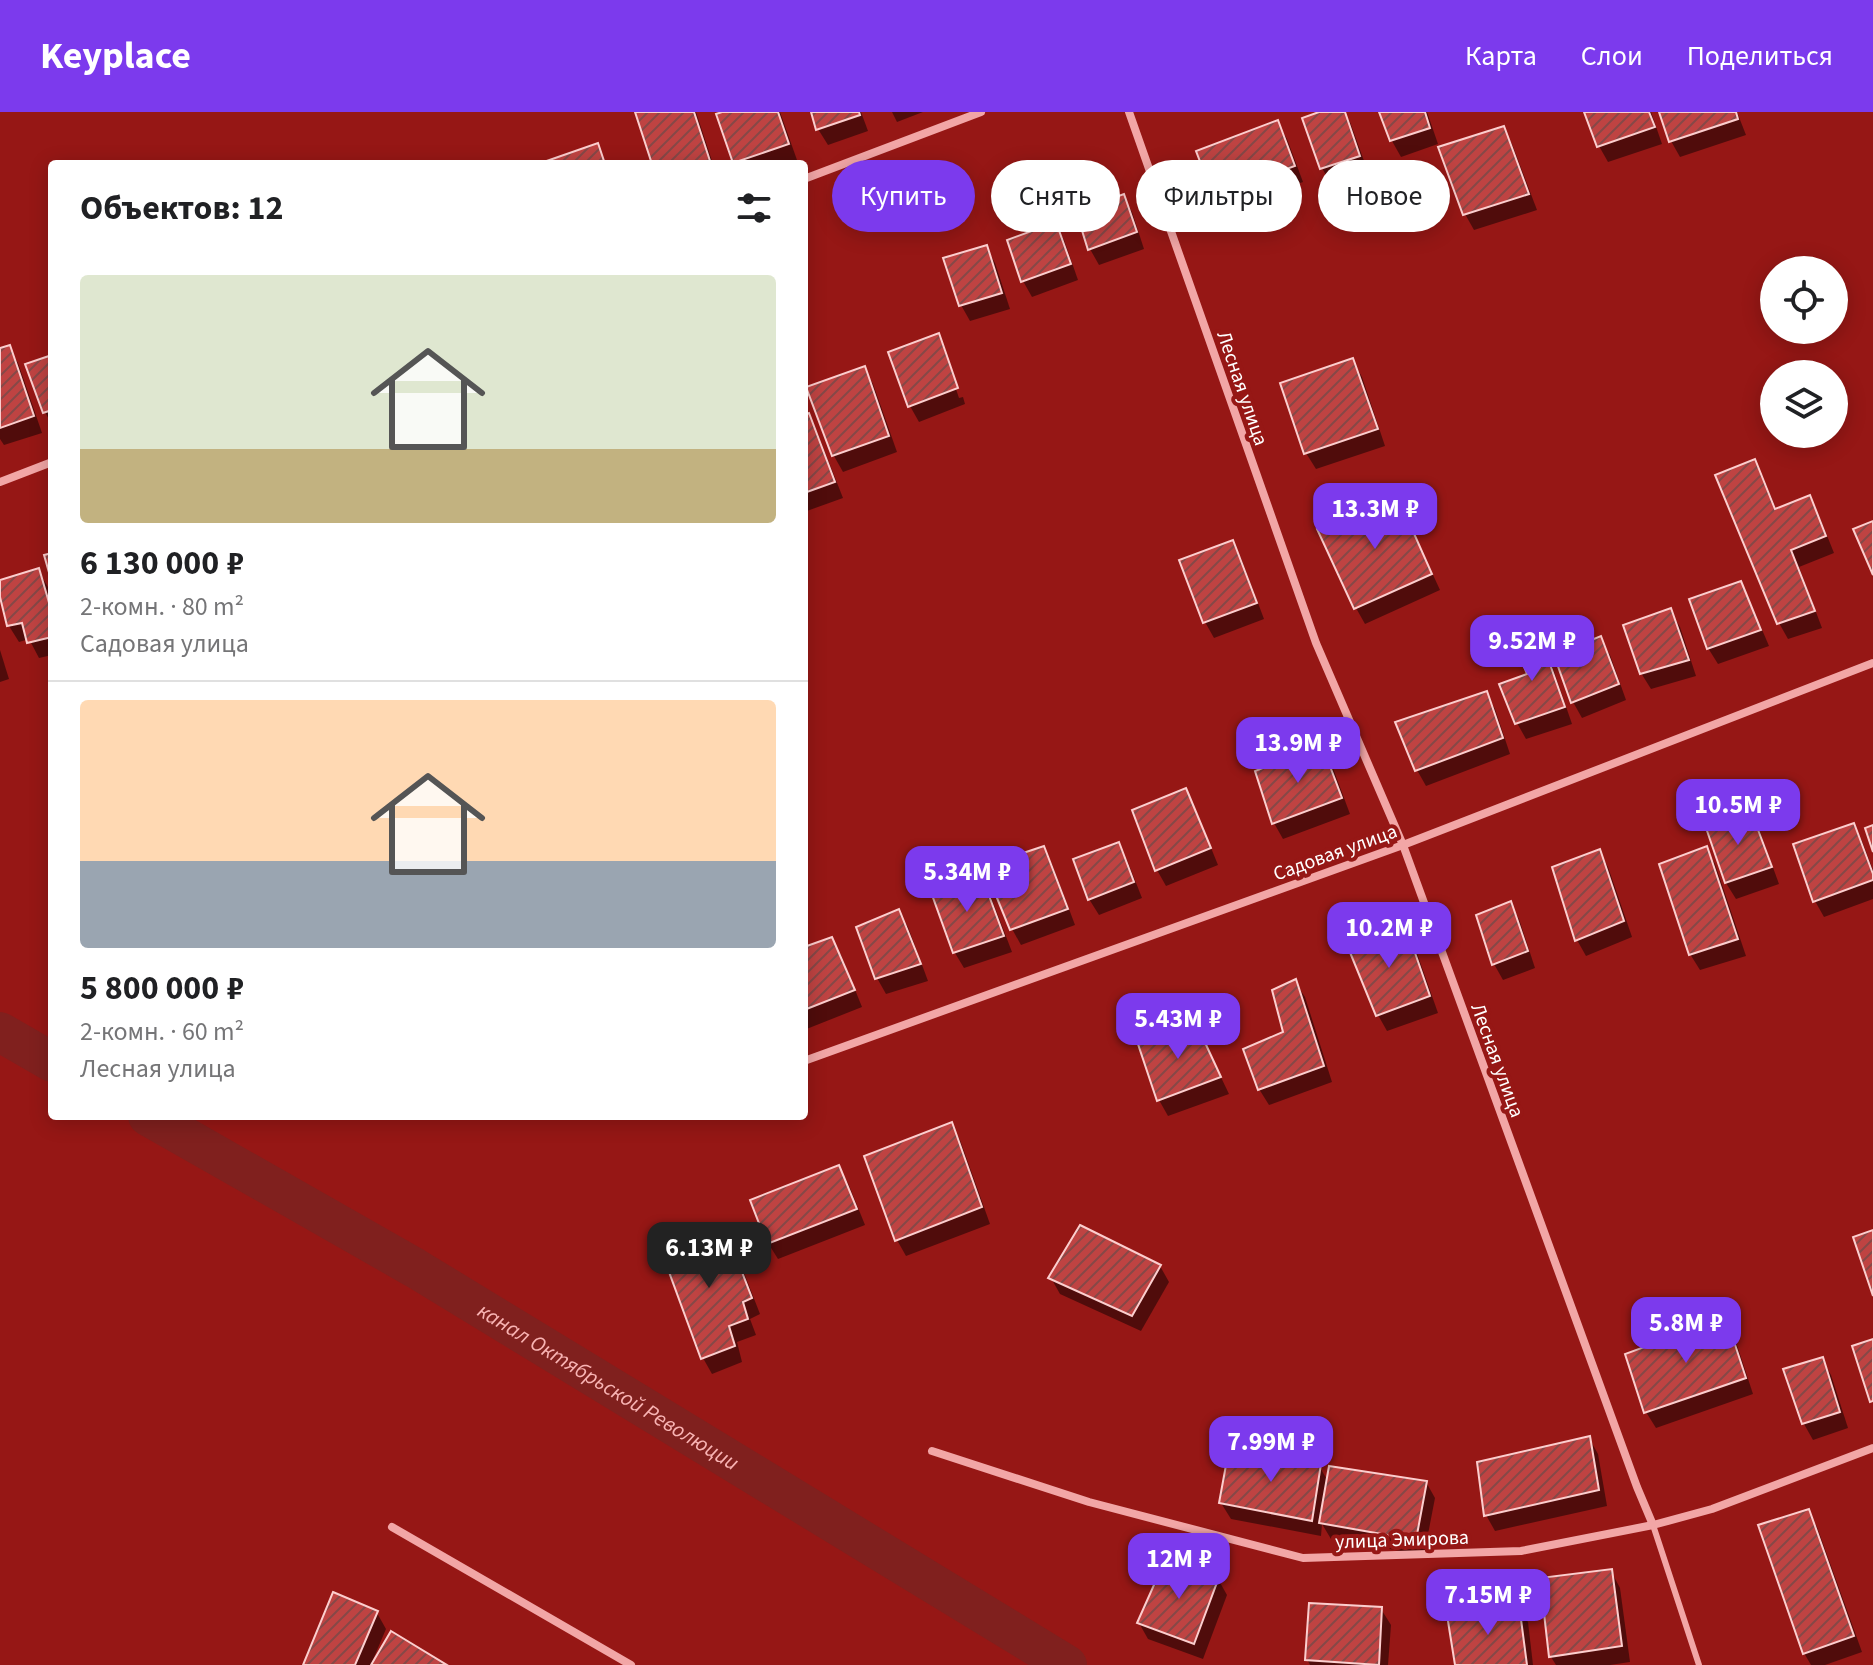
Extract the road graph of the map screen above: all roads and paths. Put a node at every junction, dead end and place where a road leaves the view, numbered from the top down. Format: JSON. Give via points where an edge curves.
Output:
{"nodes":[{"id":1,"x":981,"y":112,"type":"edge"},
{"id":2,"x":1129,"y":112,"type":"edge"},
{"id":3,"x":808,"y":177,"type":"edge"},
{"id":4,"x":48,"y":464,"type":"edge"},
{"id":5,"x":0,"y":482,"type":"edge"},
{"id":6,"x":1873,"y":663,"type":"edge"},
{"id":7,"x":1403,"y":845,"type":"junction"},
{"id":8,"x":808,"y":1060,"type":"edge"},
{"id":9,"x":1873,"y":1448,"type":"edge"},
{"id":10,"x":932,"y":1451,"type":"dead end"},
{"id":11,"x":1653,"y":1525,"type":"junction"},
{"id":12,"x":392,"y":1527,"type":"dead end"},
{"id":13,"x":631,"y":1665,"type":"edge"},
{"id":14,"x":1699,"y":1665,"type":"edge"}],
"edges":[{"from":1,"to":3,"type":"street"},
{"from":2,"to":7,"type":"street","name":"Лесная улица","via":[[1316,643]]},
{"from":4,"to":5,"type":"street"},
{"from":6,"to":7,"type":"street","name":"Садовая улица"},
{"from":7,"to":8,"type":"street","name":"Садовая улица"},
{"from":7,"to":11,"type":"street","name":"Лесная улица"},
{"from":9,"to":11,"type":"street","name":"улица Эмирова","via":[[1712,1509]]},
{"from":10,"to":11,"type":"street","name":"улица Эмирова","via":[[1089,1502],[1303,1558],[1521,1551]]},
{"from":11,"to":14,"type":"lane"},
{"from":12,"to":13,"type":"street"}]}
